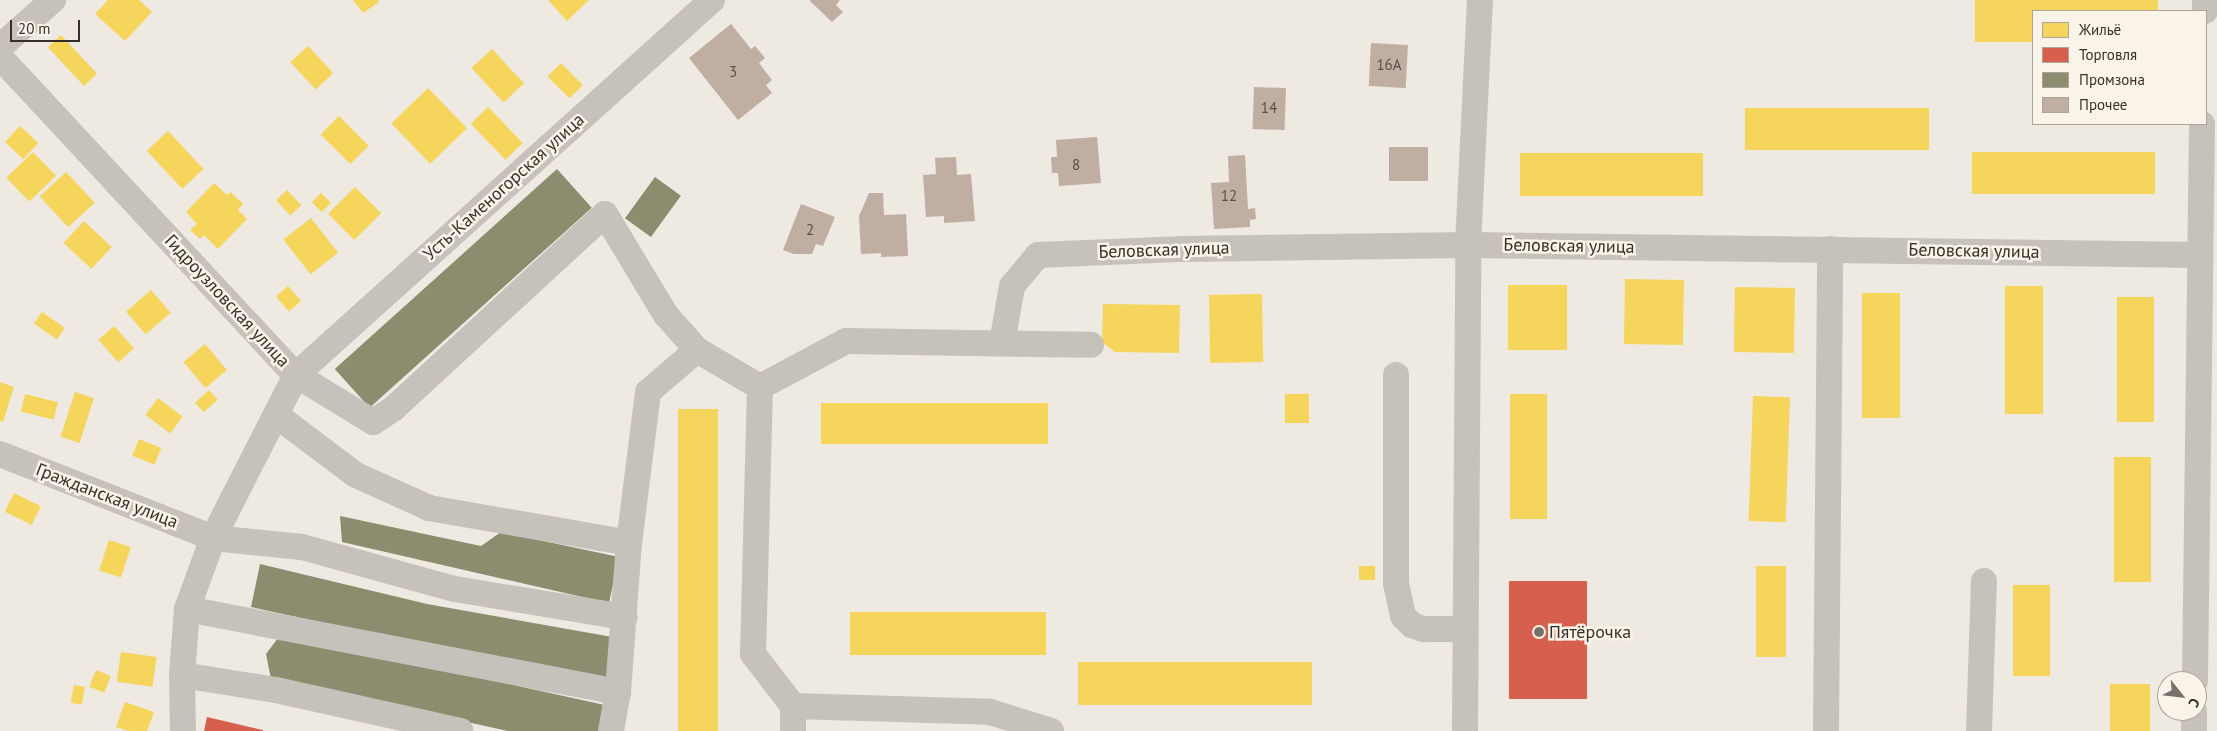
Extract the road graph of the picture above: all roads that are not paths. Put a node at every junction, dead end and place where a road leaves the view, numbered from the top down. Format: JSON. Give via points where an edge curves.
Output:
{"nodes":[{"id":1,"x":53,"y":0,"type":"edge"},
{"id":2,"x":712,"y":0,"type":"edge"},
{"id":3,"x":1480,"y":0,"type":"edge"},
{"id":4,"x":0,"y":47,"type":"edge"},
{"id":5,"x":0,"y":58,"type":"edge"},
{"id":6,"x":2202,"y":125,"type":"edge"},
{"id":7,"x":1468,"y":245,"type":"junction"},
{"id":8,"x":1830,"y":249,"type":"junction"},
{"id":9,"x":2200,"y":255,"type":"junction"},
{"id":10,"x":1002,"y":343,"type":"junction"},
{"id":11,"x":1091,"y":345,"type":"dead end"},
{"id":12,"x":697,"y":350,"type":"junction"},
{"id":13,"x":296,"y":374,"type":"junction"},
{"id":14,"x":1396,"y":374,"type":"dead end"},
{"id":15,"x":760,"y":386,"type":"junction"},
{"id":16,"x":276,"y":415,"type":"junction"},
{"id":17,"x":0,"y":454,"type":"edge"},
{"id":18,"x":213,"y":538,"type":"junction"},
{"id":19,"x":629,"y":543,"type":"junction"},
{"id":20,"x":1984,"y":580,"type":"dead end"},
{"id":21,"x":187,"y":609,"type":"junction"},
{"id":22,"x":625,"y":617,"type":"junction"},
{"id":23,"x":1464,"y":629,"type":"junction"},
{"id":24,"x":2195,"y":671,"type":"edge"},
{"id":25,"x":182,"y":675,"type":"junction"},
{"id":26,"x":618,"y":692,"type":"junction"},
{"id":27,"x":793,"y":719,"type":"edge"},
{"id":28,"x":183,"y":731,"type":"edge"},
{"id":29,"x":461,"y":731,"type":"edge"},
{"id":30,"x":611,"y":731,"type":"edge"},
{"id":31,"x":1051,"y":731,"type":"edge"},
{"id":32,"x":1465,"y":731,"type":"edge"},
{"id":33,"x":1826,"y":731,"type":"edge"},
{"id":34,"x":1979,"y":731,"type":"edge"}],
"edges":[{"from":1,"to":4,"type":"street"},
{"from":2,"to":13,"type":"street","name":"Усть-Каменогорская улица"},
{"from":3,"to":7,"type":"street"},
{"from":5,"to":13,"type":"street","name":"Гидроузловская улица"},
{"from":6,"to":9,"type":"street"},
{"from":7,"to":8,"type":"street","name":"Беловская улица"},
{"from":7,"to":10,"type":"street","name":"Беловская улица","via":[[1184,249],[1038,255],[1012,286]]},
{"from":7,"to":23,"type":"street"},
{"from":8,"to":9,"type":"street","name":"Беловская улица"},
{"from":8,"to":33,"type":"street"},
{"from":9,"to":24,"type":"street"},
{"from":10,"to":11,"type":"street"},
{"from":10,"to":15,"type":"street","via":[[846,341]]},
{"from":12,"to":13,"type":"street","via":[[666,315],[605,214],[393,410],[373,422]]},
{"from":12,"to":15,"type":"street"},
{"from":12,"to":19,"type":"street","via":[[648,392]]},
{"from":13,"to":16,"type":"street","name":"Гидроузловская улица"},
{"from":14,"to":23,"type":"street","via":[[1396,582],[1403,616],[1412,625],[1424,629]]},
{"from":15,"to":27,"type":"street","via":[[753,654]]},
{"from":16,"to":18,"type":"street","name":"Гидроузловская улица"},
{"from":16,"to":19,"type":"street","via":[[356,475],[429,508]]},
{"from":17,"to":18,"type":"street","name":"Гражданская улица"},
{"from":18,"to":21,"type":"street","name":"Гидроузловская улица"},
{"from":18,"to":22,"type":"street","name":"Гражданская улица","via":[[302,547],[455,589]]},
{"from":19,"to":22,"type":"street"},
{"from":20,"to":34,"type":"street"},
{"from":21,"to":25,"type":"street","name":"Гидроузловская улица"},
{"from":21,"to":26,"type":"street"},
{"from":22,"to":26,"type":"street"},
{"from":23,"to":32,"type":"street"},
{"from":25,"to":28,"type":"street","name":"Гидроузловская улица"},
{"from":25,"to":29,"type":"street","via":[[276,690]]},
{"from":26,"to":30,"type":"street"},
{"from":27,"to":31,"type":"street","via":[[990,712]]}]}
